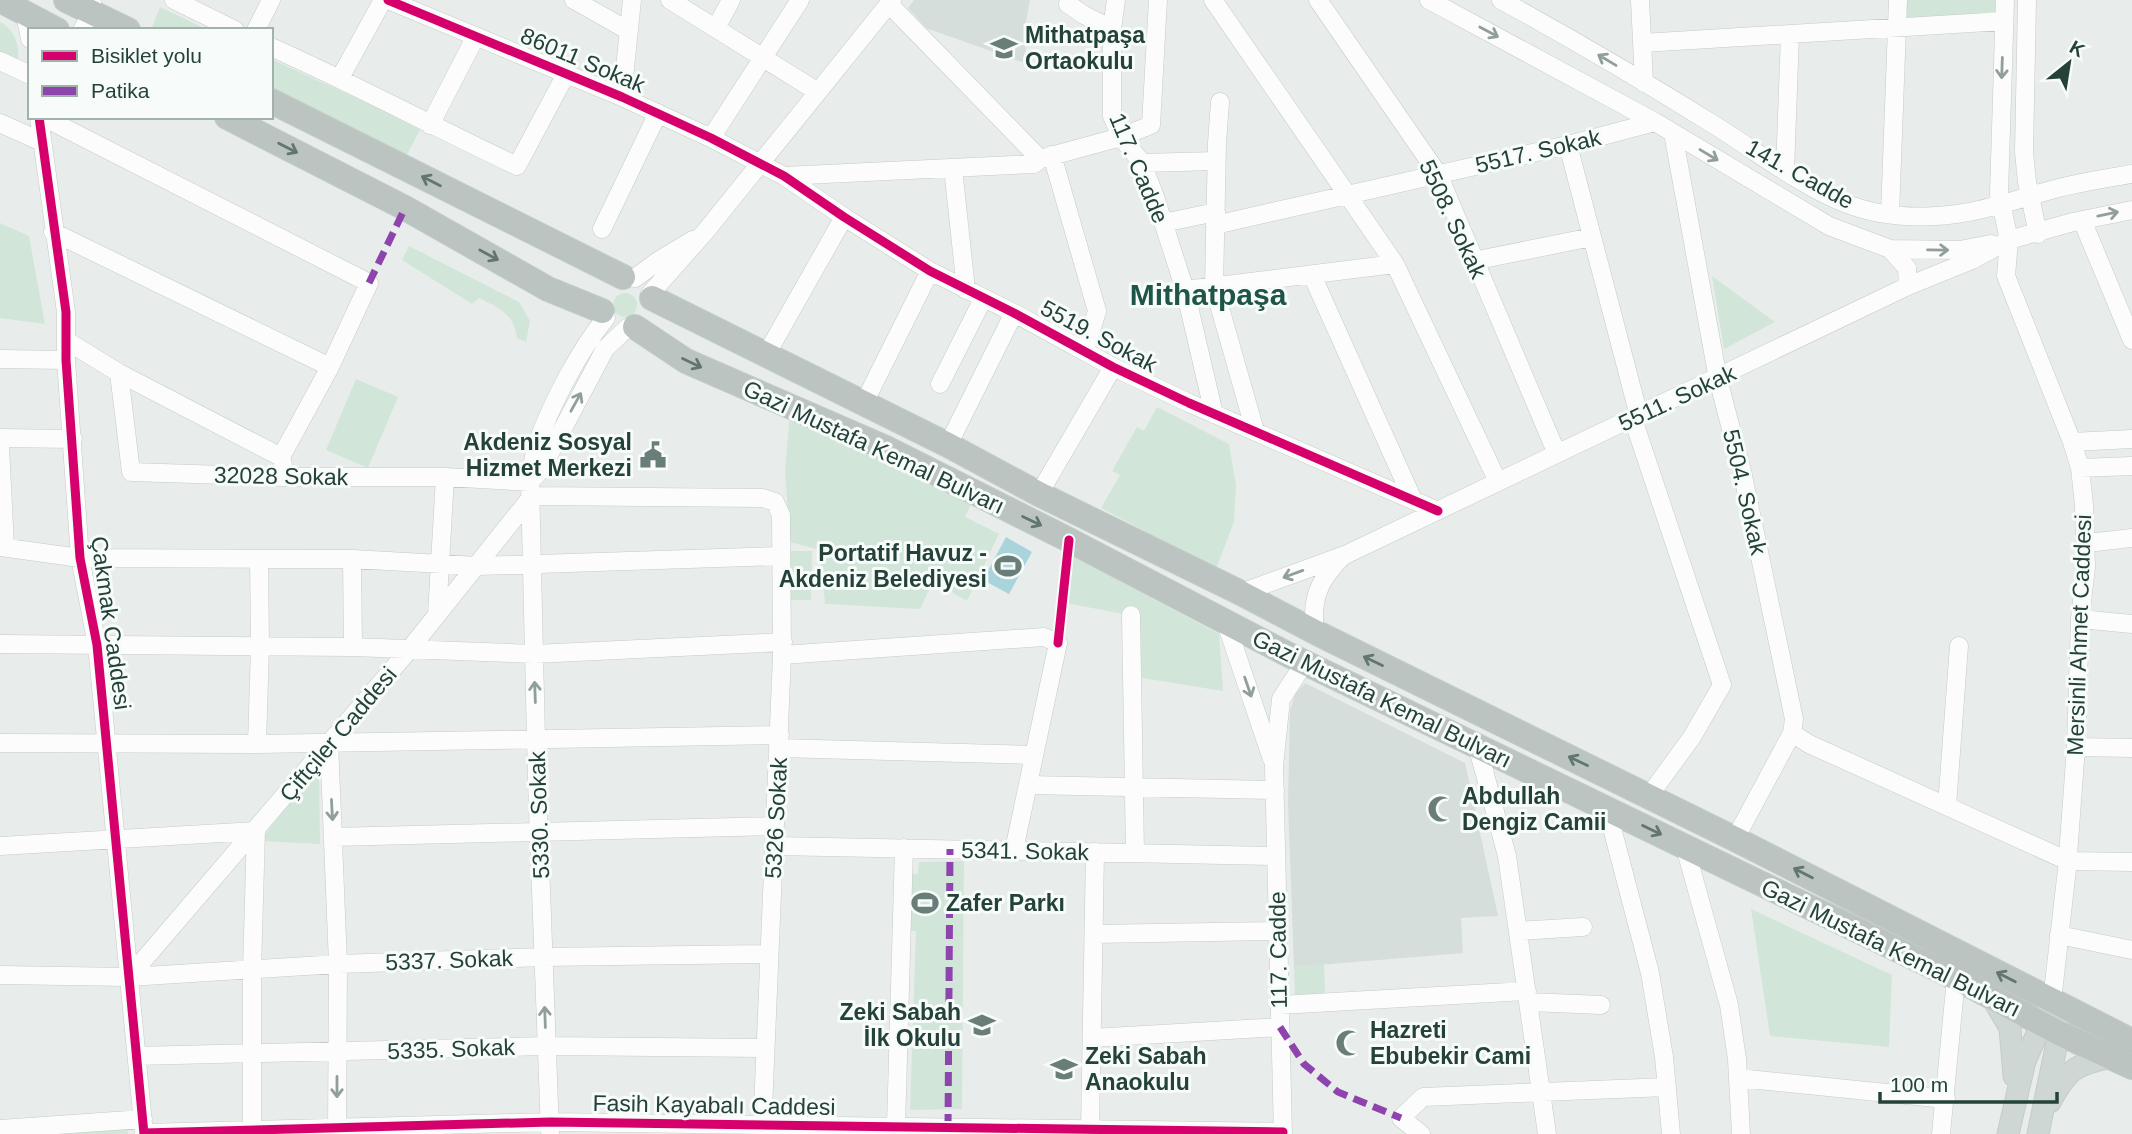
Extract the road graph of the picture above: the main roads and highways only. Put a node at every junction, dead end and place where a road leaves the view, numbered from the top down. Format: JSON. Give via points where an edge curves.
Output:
{"nodes":[{"id":1,"x":0,"y":0,"type":"edge"},
{"id":2,"x":65,"y":0,"type":"edge"},
{"id":3,"x":89,"y":14,"type":"edge"},
{"id":4,"x":51,"y":28,"type":"edge"},
{"id":5,"x":123,"y":28,"type":"edge"},
{"id":6,"x":273,"y":102,"type":"edge"},
{"id":7,"x":231,"y":119,"type":"edge"},
{"id":8,"x":640,"y":287,"type":"junction"},
{"id":9,"x":617,"y":321,"type":"junction"},
{"id":10,"x":1991,"y":996,"type":"junction"},
{"id":11,"x":2051,"y":1018,"type":"junction"},
{"id":12,"x":2132,"y":1041,"type":"edge"},
{"id":13,"x":2122,"y":1062,"type":"edge"},
{"id":14,"x":2014,"y":1101,"type":"junction"},
{"id":15,"x":2044,"y":1113,"type":"junction"},
{"id":16,"x":2008,"y":1134,"type":"edge"},
{"id":17,"x":2039,"y":1134,"type":"edge"}],
"edges":[{"from":1,"to":4,"type":"highway"},
{"from":2,"to":3,"type":"highway"},
{"from":3,"to":5,"type":"highway"},
{"from":8,"to":6,"type":"highway","name":"Gazi Mustafa Kemal Bulvarı","one_way":true},
{"from":7,"to":9,"type":"highway","name":"Gazi Mustafa Kemal Bulvarı","one_way":true,"via":[[405,208],[548,289]]},
{"from":8,"to":9,"type":"highway","via":[[650,313],[646,319]]},
{"from":8,"to":9,"type":"highway","via":[[609,283],[604,289],[600,304]]},
{"from":11,"to":8,"type":"highway","name":"Gazi Mustafa Kemal Bulvarı","one_way":true,"via":[[1735,839],[1039,494]]},
{"from":9,"to":10,"type":"highway","name":"Gazi Mustafa Kemal Bulvarı","one_way":true,"via":[[686,361],[888,449],[1226,623]]},
{"from":10,"to":11,"type":"highway","name":"Gazi Mustafa Kemal Bulvarı"},
{"from":10,"to":14,"type":"main road","via":[[2010,1028]]},
{"from":11,"to":12,"type":"highway","name":"Gazi Mustafa Kemal Bulvarı"},
{"from":11,"to":13,"type":"highway","name":"Gazi Mustafa Kemal Bulvarı"},
{"from":11,"to":14,"type":"main road","name":"Mersinli Ahmet Caddesi","via":[[2025,1061]]},
{"from":11,"to":15,"type":"main road","name":"Mersinli Ahmet Caddesi"},
{"from":13,"to":15,"type":"main road","via":[[2085,1063],[2073,1069]]},
{"from":14,"to":16,"type":"main road","name":"Mersinli Ahmet Caddesi"},
{"from":15,"to":17,"type":"main road","name":"Mersinli Ahmet Caddesi"}]}
